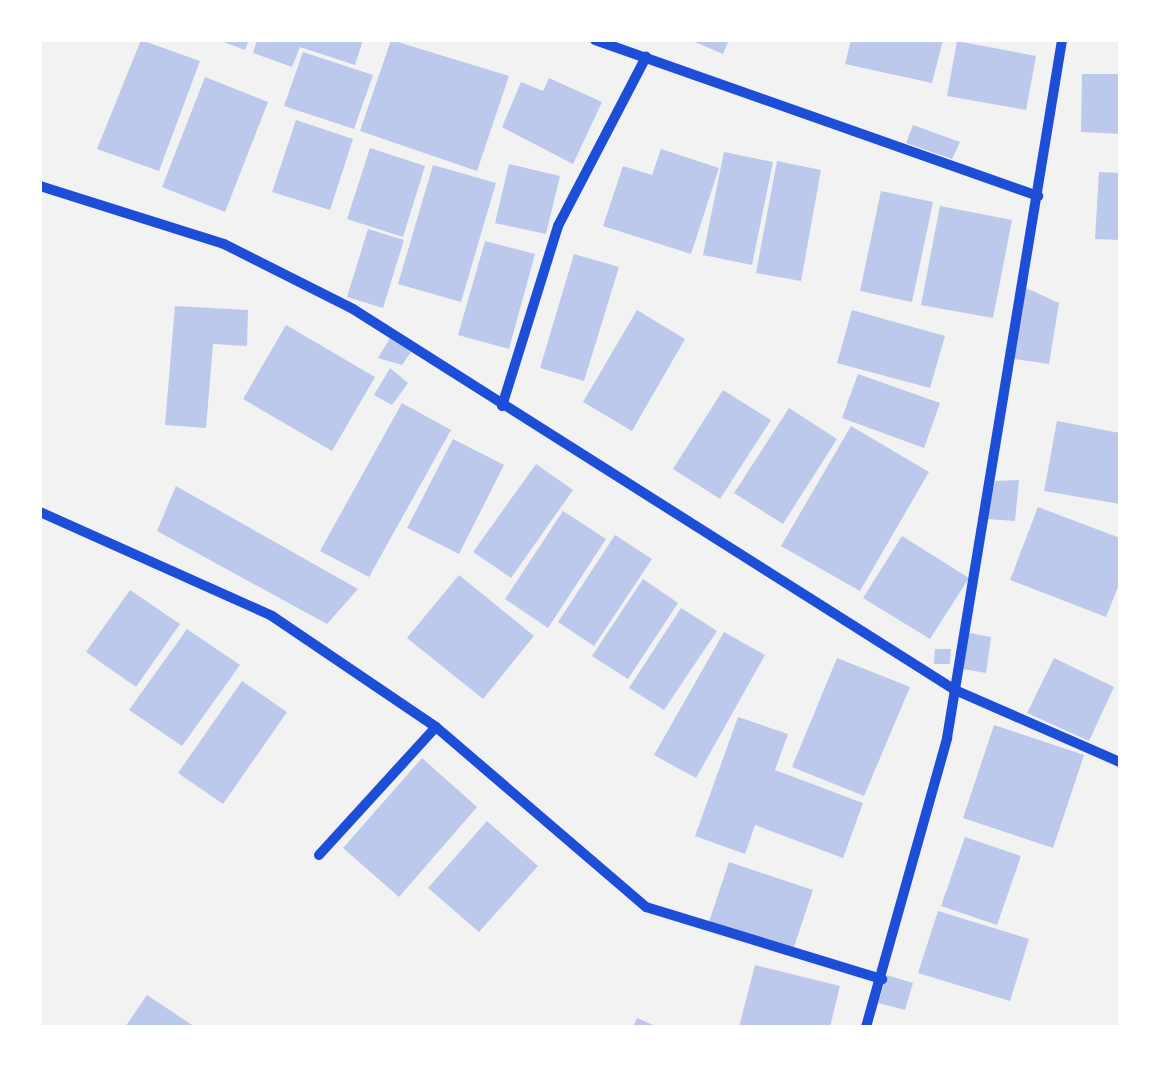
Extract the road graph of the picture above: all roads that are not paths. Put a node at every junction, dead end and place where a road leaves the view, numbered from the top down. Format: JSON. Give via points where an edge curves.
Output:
{"nodes":[{"id":1,"x":595,"y":40,"type":"edge"},
{"id":2,"x":1062,"y":40,"type":"edge"},
{"id":3,"x":646,"y":57,"type":"junction"},
{"id":4,"x":40,"y":186,"type":"edge"},
{"id":5,"x":1038,"y":196,"type":"junction"},
{"id":6,"x":502,"y":406,"type":"junction"},
{"id":7,"x":40,"y":512,"type":"edge"},
{"id":8,"x":955,"y":690,"type":"junction"},
{"id":9,"x":436,"y":727,"type":"junction"},
{"id":10,"x":1120,"y":762,"type":"edge"},
{"id":11,"x":319,"y":855,"type":"dead end"},
{"id":12,"x":882,"y":978,"type":"junction"},
{"id":13,"x":866,"y":1027,"type":"edge"}],
"edges":[{"from":1,"to":3,"type":"street"},
{"from":2,"to":5,"type":"street"},
{"from":3,"to":5,"type":"street"},
{"from":3,"to":6,"type":"street","via":[[558,226]]},
{"from":4,"to":6,"type":"street","via":[[224,244],[353,309]]},
{"from":5,"to":8,"type":"street"},
{"from":6,"to":8,"type":"street"},
{"from":7,"to":9,"type":"street","via":[[272,616]]},
{"from":8,"to":10,"type":"street"},
{"from":8,"to":12,"type":"street"},
{"from":9,"to":11,"type":"street"},
{"from":9,"to":12,"type":"street","via":[[646,907]]},
{"from":12,"to":13,"type":"street"}]}
